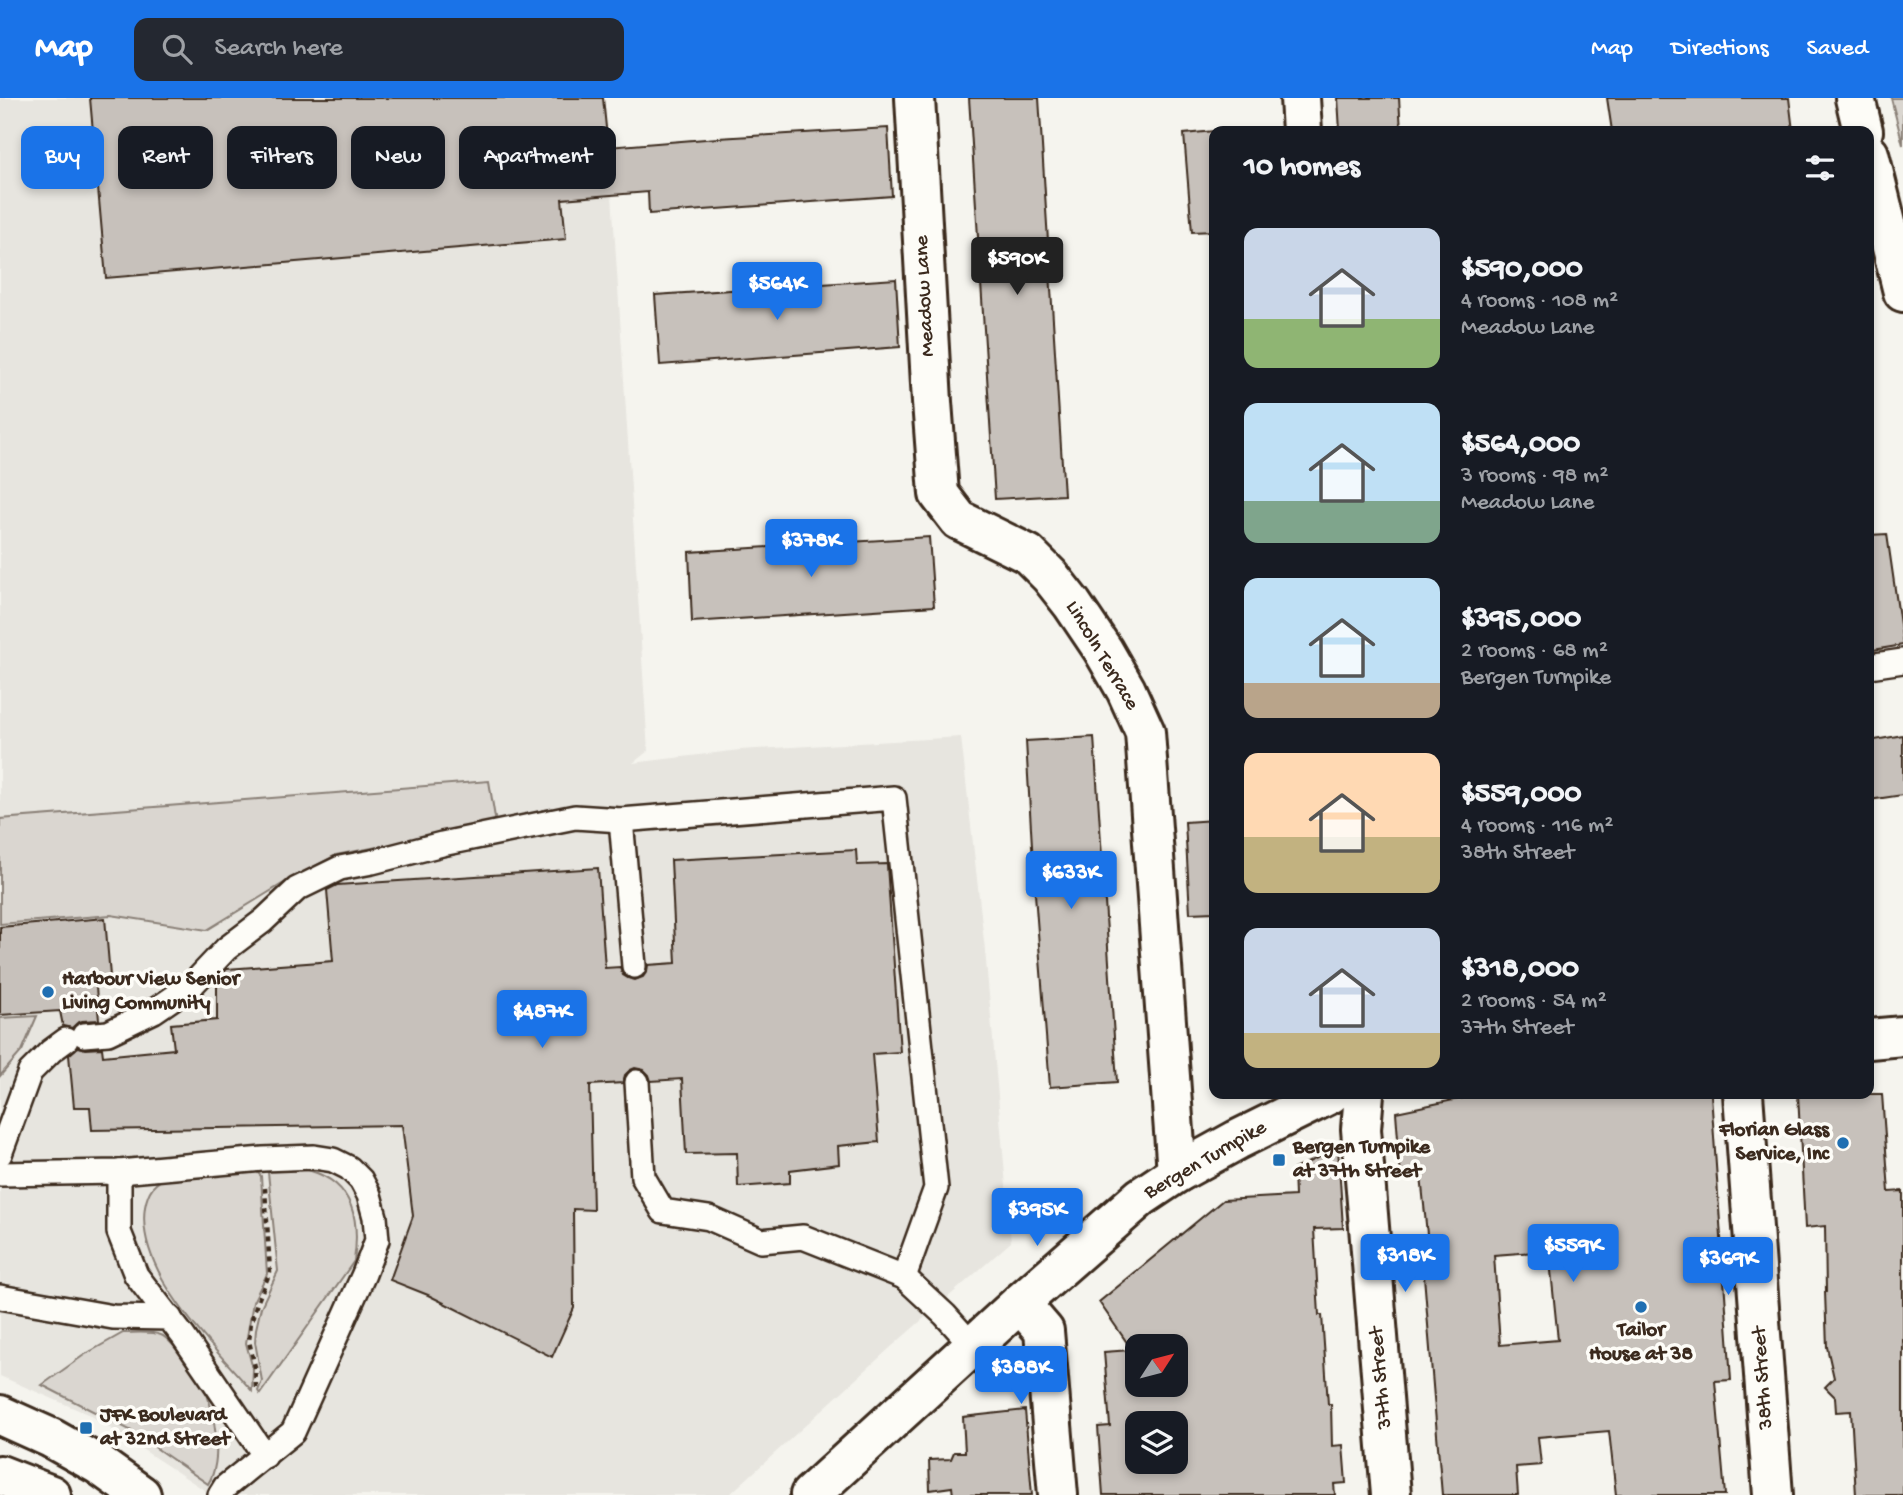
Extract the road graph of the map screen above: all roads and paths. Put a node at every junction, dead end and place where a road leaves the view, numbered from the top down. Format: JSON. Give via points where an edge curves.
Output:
{"nodes":[{"id":1,"x":915,"y":98,"type":"edge"},
{"id":2,"x":1300,"y":98,"type":"edge"},
{"id":3,"x":1855,"y":98,"type":"edge"},
{"id":4,"x":1302,"y":126,"type":"edge"},
{"id":5,"x":1862,"y":126,"type":"edge"},
{"id":6,"x":1874,"y":174,"type":"edge"},
{"id":7,"x":1903,"y":292,"type":"edge"},
{"id":8,"x":939,"y":494,"type":"joint"},
{"id":9,"x":1903,"y":661,"type":"edge"},
{"id":10,"x":1874,"y":665,"type":"edge"},
{"id":11,"x":621,"y":820,"type":"junction"},
{"id":12,"x":634,"y":966,"type":"dead end"},
{"id":13,"x":1903,"y":1036,"type":"edge"},
{"id":14,"x":1874,"y":1039,"type":"edge"},
{"id":15,"x":637,"y":1082,"type":"dead end"},
{"id":16,"x":1320,"y":1099,"type":"edge"},
{"id":17,"x":1364,"y":1099,"type":"edge"},
{"id":18,"x":1743,"y":1099,"type":"edge"},
{"id":19,"x":0,"y":1154,"type":"edge"},
{"id":20,"x":263,"y":1159,"type":"junction"},
{"id":21,"x":119,"y":1172,"type":"junction"},
{"id":22,"x":1177,"y":1173,"type":"junction"},
{"id":23,"x":0,"y":1174,"type":"edge"},
{"id":24,"x":904,"y":1277,"type":"junction"},
{"id":25,"x":0,"y":1297,"type":"edge"},
{"id":26,"x":1020,"y":1303,"type":"junction"},
{"id":27,"x":170,"y":1318,"type":"junction"},
{"id":28,"x":973,"y":1346,"type":"junction"},
{"id":29,"x":0,"y":1415,"type":"edge"},
{"id":30,"x":293,"y":1432,"type":"junction"},
{"id":31,"x":265,"y":1456,"type":"junction"},
{"id":32,"x":0,"y":1475,"type":"edge"},
{"id":33,"x":51,"y":1495,"type":"edge"},
{"id":34,"x":141,"y":1495,"type":"edge"},
{"id":35,"x":220,"y":1495,"type":"edge"},
{"id":36,"x":810,"y":1495,"type":"edge"},
{"id":37,"x":1058,"y":1495,"type":"edge"},
{"id":38,"x":1391,"y":1495,"type":"edge"},
{"id":39,"x":1773,"y":1495,"type":"edge"}],
"edges":[{"from":1,"to":8,"type":"street","name":"Meadow Lane"},
{"from":2,"to":4,"type":"street"},
{"from":3,"to":5,"type":"street"},
{"from":6,"to":7,"type":"street"},
{"from":8,"to":22,"type":"street","name":"Lincoln Terrace","via":[[959,520],[1028,554],[1050,576],[1102,650],[1145,732]]},
{"from":9,"to":10,"type":"lane"},
{"from":11,"to":12,"type":"lane"},
{"from":11,"to":19,"type":"lane","via":[[565,818],[442,844],[340,868],[297,889],[226,949],[192,985],[154,1011],[108,1033],[75,1038],[51,1051],[30,1072]]},
{"from":11,"to":24,"type":"lane","via":[[894,798],[936,1188]]},
{"from":13,"to":14,"type":"street"},
{"from":15,"to":24,"type":"lane","via":[[643,1177],[663,1211],[709,1218],[761,1241],[803,1237]]},
{"from":16,"to":22,"type":"street","name":"Bergen Turnpike"},
{"from":17,"to":38,"type":"street","name":"37th Street","via":[[1361,1129]]},
{"from":18,"to":39,"type":"street","name":"38th Street"},
{"from":20,"to":21,"type":"lane"},
{"from":20,"to":30,"type":"path","via":[[270,1272],[251,1322],[249,1341],[256,1398]]},
{"from":20,"to":30,"type":"lane","via":[[314,1157],[349,1168],[369,1195],[375,1217],[377,1240],[365,1274]]},
{"from":21,"to":23,"type":"lane"},
{"from":21,"to":27,"type":"lane","via":[[118,1232],[136,1275]]},
{"from":22,"to":26,"type":"street","name":"Bergen Turnpike","via":[[1141,1197]]},
{"from":24,"to":28,"type":"lane"},
{"from":25,"to":27,"type":"lane","via":[[113,1317]]},
{"from":26,"to":28,"type":"street","name":"Bergen Turnpike"},
{"from":26,"to":37,"type":"street","via":[[1044,1331]]},
{"from":27,"to":31,"type":"lane"},
{"from":28,"to":36,"type":"street","name":"Bergen Turnpike"},
{"from":29,"to":34,"type":"street","via":[[99,1465]]},
{"from":30,"to":31,"type":"lane"},
{"from":31,"to":35,"type":"lane"},
{"from":32,"to":33,"type":"street"}]}
